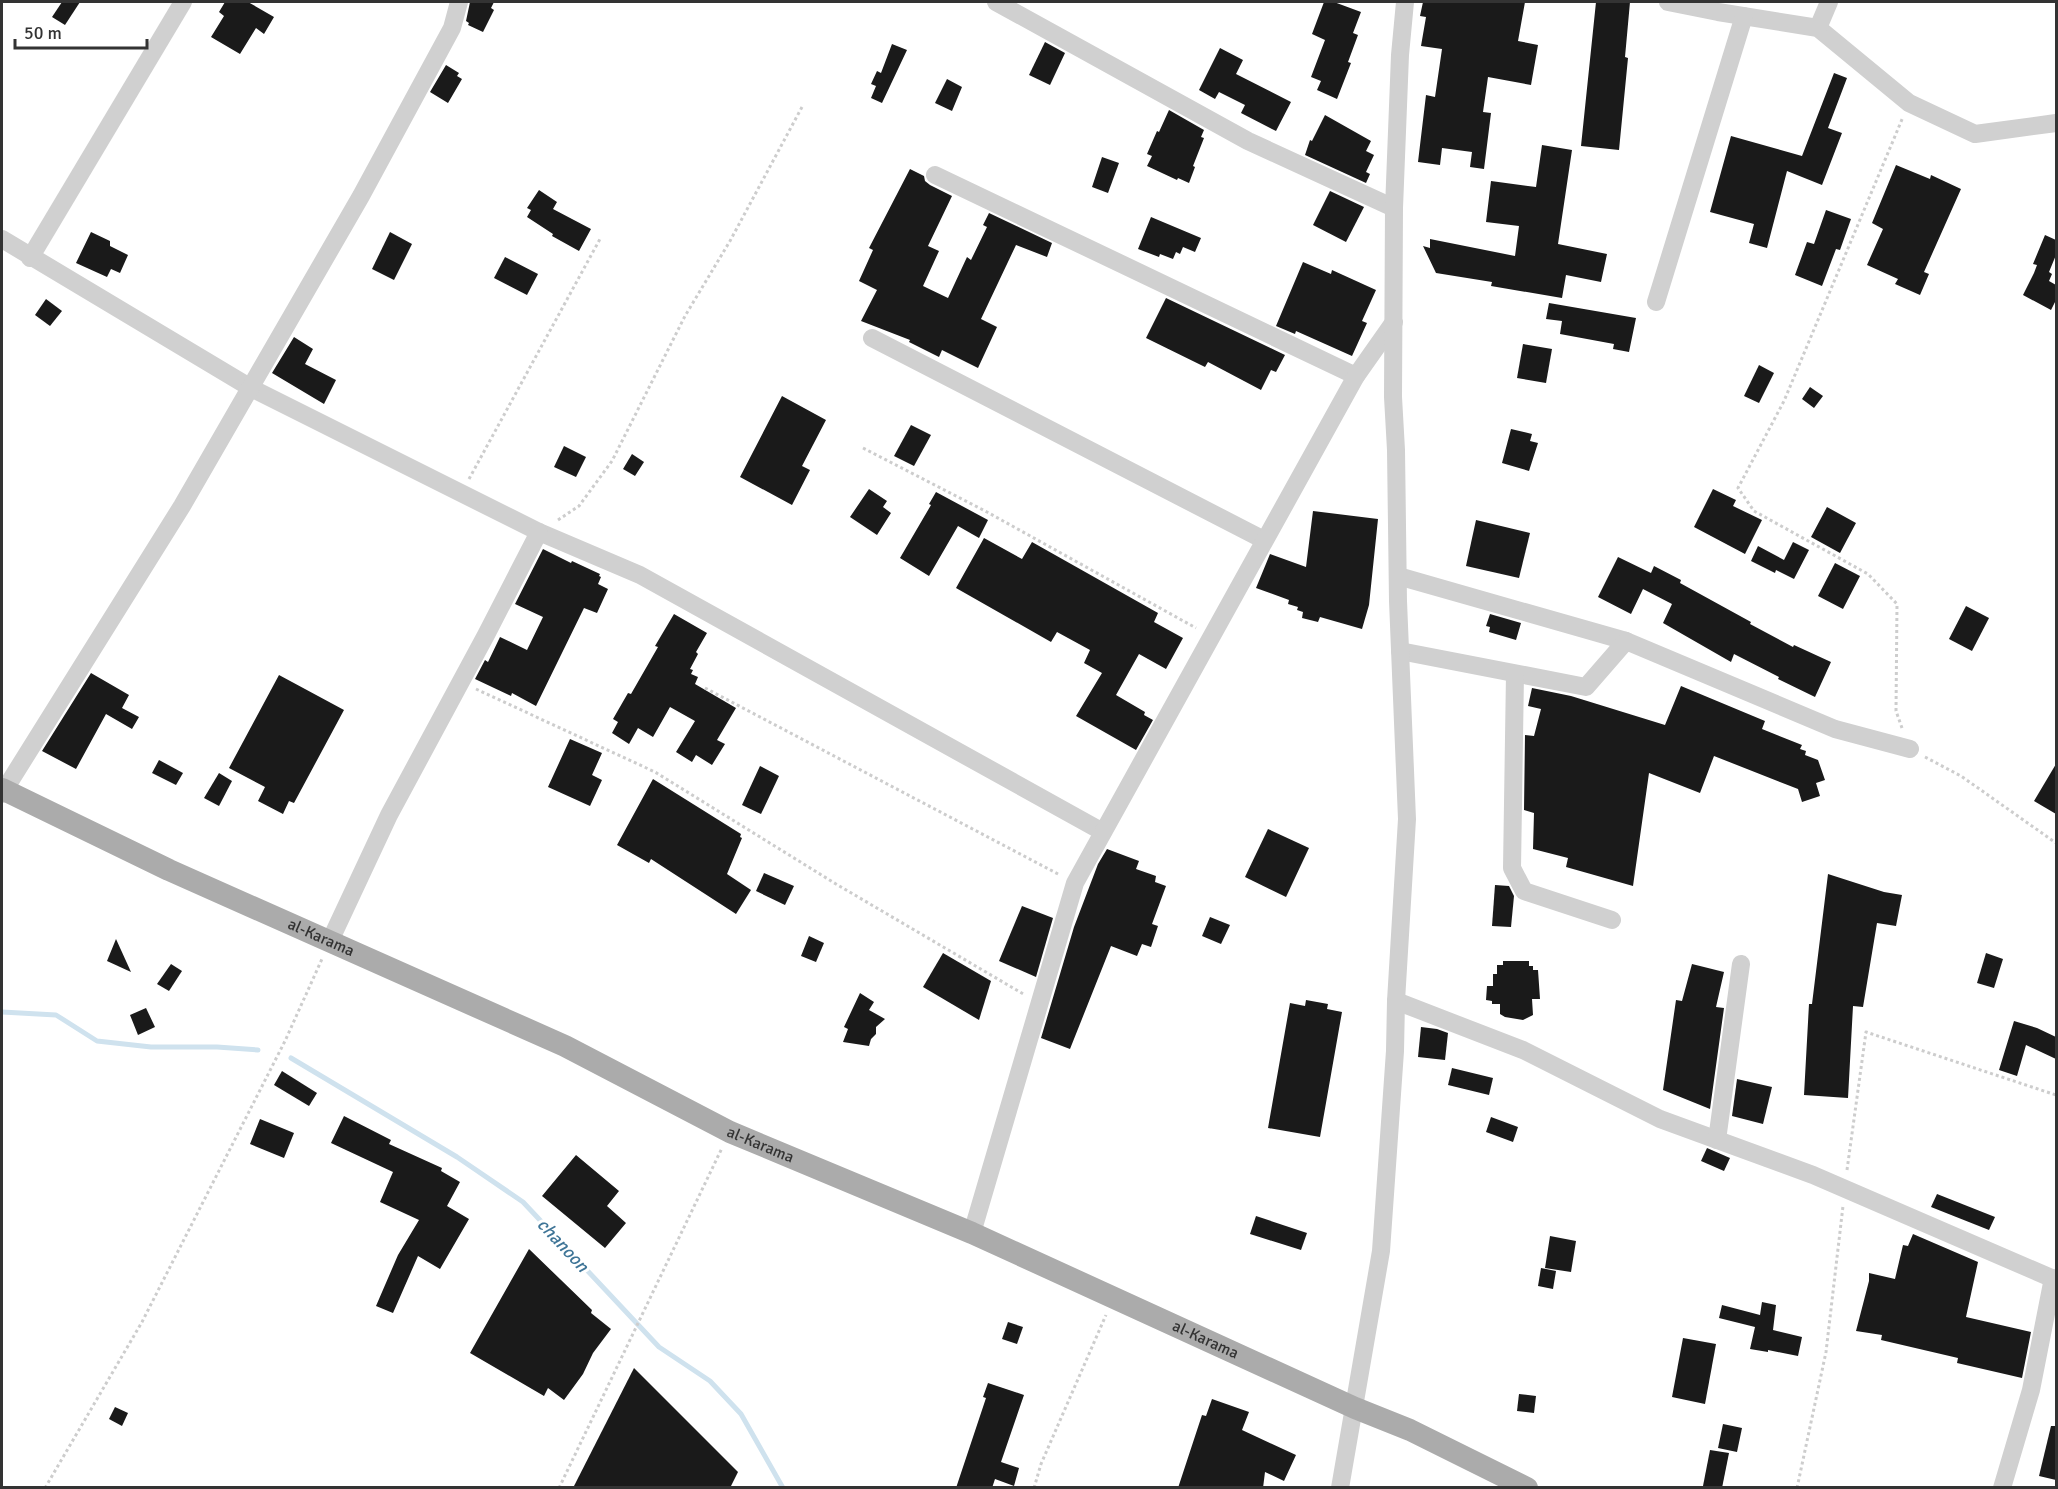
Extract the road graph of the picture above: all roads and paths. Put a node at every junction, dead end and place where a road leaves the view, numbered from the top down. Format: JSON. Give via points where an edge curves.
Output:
{"nodes":[{"id":1,"x":183,"y":2,"type":"edge"},
{"id":2,"x":459,"y":2,"type":"edge"},
{"id":3,"x":996,"y":2,"type":"edge"},
{"id":4,"x":1405,"y":2,"type":"edge"},
{"id":5,"x":1668,"y":2,"type":"edge"},
{"id":6,"x":1829,"y":2,"type":"edge"},
{"id":7,"x":1720,"y":7,"type":"edge"},
{"id":8,"x":1744,"y":16,"type":"junction"},
{"id":9,"x":1818,"y":28,"type":"junction"},
{"id":10,"x":1909,"y":103,"type":"junction"},
{"id":11,"x":802,"y":107,"type":"dead end"},
{"id":12,"x":2056,"y":123,"type":"edge"},
{"id":13,"x":935,"y":175,"type":"dead end"},
{"id":14,"x":1394,"y":208,"type":"junction"},
{"id":15,"x":2,"y":239,"type":"edge"},
{"id":16,"x":600,"y":239,"type":"dead end"},
{"id":17,"x":30,"y":258,"type":"junction"},
{"id":18,"x":1656,"y":302,"type":"dead end"},
{"id":19,"x":1394,"y":322,"type":"junction"},
{"id":20,"x":872,"y":338,"type":"dead end"},
{"id":21,"x":1356,"y":376,"type":"junction"},
{"id":22,"x":251,"y":387,"type":"junction"},
{"id":23,"x":863,"y":448,"type":"dead end"},
{"id":24,"x":461,"y":493,"type":"junction"},
{"id":25,"x":539,"y":532,"type":"junction"},
{"id":26,"x":1264,"y":540,"type":"junction"},
{"id":27,"x":1398,"y":576,"type":"junction"},
{"id":28,"x":1212,"y":637,"type":"junction"},
{"id":29,"x":1626,"y":641,"type":"junction"},
{"id":30,"x":1400,"y":651,"type":"junction"},
{"id":31,"x":1515,"y":674,"type":"junction"},
{"id":32,"x":461,"y":682,"type":"junction"},
{"id":33,"x":705,"y":688,"type":"dead end"},
{"id":34,"x":1910,"y":749,"type":"junction"},
{"id":35,"x":2,"y":791,"type":"edge"},
{"id":36,"x":1103,"y":832,"type":"junction"},
{"id":37,"x":2056,"y":843,"type":"edge"},
{"id":38,"x":1075,"y":883,"type":"junction"},
{"id":39,"x":1612,"y":920,"type":"dead end"},
{"id":40,"x":330,"y":941,"type":"junction"},
{"id":41,"x":1742,"y":964,"type":"dead end"},
{"id":42,"x":1396,"y":1001,"type":"junction"},
{"id":43,"x":1039,"y":1004,"type":"junction"},
{"id":44,"x":730,"y":1132,"type":"junction"},
{"id":45,"x":1717,"y":1140,"type":"junction"},
{"id":46,"x":972,"y":1233,"type":"junction"},
{"id":47,"x":2055,"y":1279,"type":"edge"},
{"id":48,"x":1113,"y":1296,"type":"junction"},
{"id":49,"x":1355,"y":1408,"type":"junction"},
{"id":50,"x":45,"y":1488,"type":"edge"},
{"id":51,"x":559,"y":1488,"type":"edge"},
{"id":52,"x":1034,"y":1488,"type":"edge"},
{"id":53,"x":1340,"y":1488,"type":"edge"},
{"id":54,"x":1527,"y":1488,"type":"edge"},
{"id":55,"x":2002,"y":1488,"type":"edge"}],
"edges":[{"from":1,"to":17,"type":"street"},
{"from":2,"to":22,"type":"street","via":[[452,28]]},
{"from":3,"to":14,"type":"street","via":[[1248,141]]},
{"from":4,"to":14,"type":"street"},
{"from":5,"to":7,"type":"street"},
{"from":6,"to":9,"type":"street"},
{"from":7,"to":8,"type":"street"},
{"from":8,"to":9,"type":"street"},
{"from":8,"to":18,"type":"street"},
{"from":9,"to":10,"type":"street"},
{"from":10,"to":12,"type":"street","via":[[1975,134]]},
{"from":10,"to":34,"type":"path","via":[[1784,401],[1738,488],[1754,511],[1868,574],[1897,604],[1896,711]]},
{"from":11,"to":25,"type":"path","via":[[685,316],[612,461],[579,506]]},
{"from":13,"to":21,"type":"street"},
{"from":14,"to":19,"type":"street"},
{"from":15,"to":17,"type":"street"},
{"from":16,"to":24,"type":"path"},
{"from":17,"to":22,"type":"street"},
{"from":19,"to":21,"type":"street"},
{"from":19,"to":27,"type":"street"},
{"from":20,"to":26,"type":"street"},
{"from":21,"to":26,"type":"street"},
{"from":22,"to":24,"type":"street"},
{"from":22,"to":35,"type":"street","via":[[176,516]]},
{"from":23,"to":28,"type":"path"},
{"from":24,"to":25,"type":"street"},
{"from":25,"to":32,"type":"street"},
{"from":25,"to":36,"type":"street","via":[[640,575]]},
{"from":26,"to":28,"type":"street"},
{"from":27,"to":29,"type":"street"},
{"from":27,"to":30,"type":"street"},
{"from":28,"to":36,"type":"street"},
{"from":29,"to":31,"type":"street","via":[[1586,687]]},
{"from":29,"to":34,"type":"street","via":[[1835,729]]},
{"from":30,"to":31,"type":"street"},
{"from":30,"to":42,"type":"street","via":[[1407,819]]},
{"from":31,"to":39,"type":"street","via":[[1512,868],[1524,891]]},
{"from":32,"to":40,"type":"street","via":[[389,815]]},
{"from":32,"to":43,"type":"path","via":[[655,772]]},
{"from":33,"to":38,"type":"path"},
{"from":34,"to":37,"type":"path","via":[[1961,776]]},
{"from":35,"to":40,"type":"main road","name":"al-Karama"},
{"from":36,"to":38,"type":"street"},
{"from":38,"to":43,"type":"street"},
{"from":40,"to":44,"type":"main road","name":"al-Karama","via":[[565,1046]]},
{"from":40,"to":50,"type":"path","via":[[285,1041],[142,1322]]},
{"from":41,"to":45,"type":"street"},
{"from":42,"to":45,"type":"street","via":[[1523,1050],[1660,1119]]},
{"from":42,"to":49,"type":"street","via":[[1381,1251]]},
{"from":43,"to":46,"type":"street"},
{"from":44,"to":46,"type":"main road","name":"al-Karama"},
{"from":44,"to":51,"type":"path"},
{"from":45,"to":47,"type":"street","via":[[1813,1175]]},
{"from":46,"to":48,"type":"main road","name":"al-Karama"},
{"from":47,"to":55,"type":"street","via":[[2031,1390]]},
{"from":48,"to":49,"type":"main road","name":"al-Karama"},
{"from":48,"to":52,"type":"path"},
{"from":49,"to":53,"type":"street"},
{"from":49,"to":54,"type":"main road","name":"al-Karama","via":[[1410,1430]]}]}
